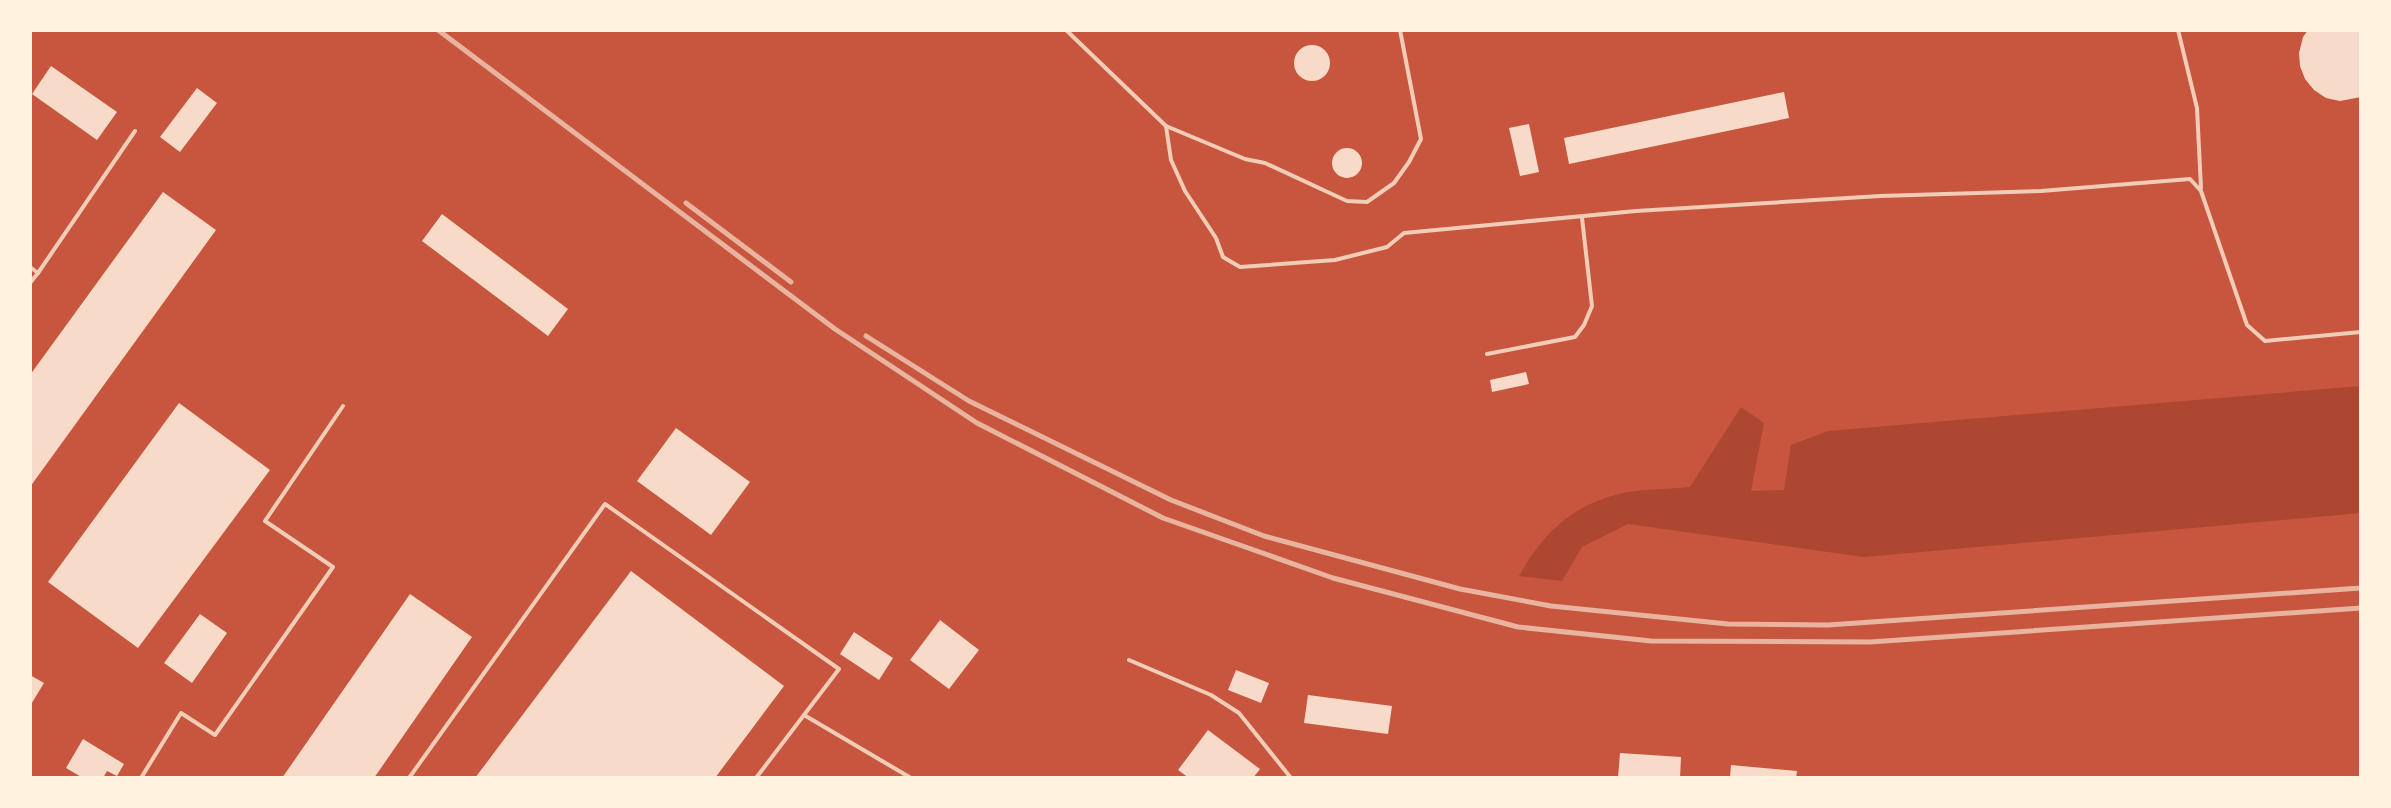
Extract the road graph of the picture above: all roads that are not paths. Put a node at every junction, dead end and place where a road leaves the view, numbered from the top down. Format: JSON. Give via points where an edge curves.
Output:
{"nodes":[{"id":1,"x":1066,"y":30,"type":"edge"},
{"id":2,"x":1400,"y":30,"type":"edge"},
{"id":3,"x":2178,"y":30,"type":"edge"},
{"id":4,"x":1166,"y":126,"type":"junction"},
{"id":5,"x":135,"y":131,"type":"dead end"},
{"id":6,"x":2201,"y":191,"type":"junction"},
{"id":7,"x":1582,"y":218,"type":"junction"},
{"id":8,"x":30,"y":267,"type":"edge"},
{"id":9,"x":38,"y":273,"type":"junction"},
{"id":10,"x":30,"y":283,"type":"edge"},
{"id":11,"x":2361,"y":332,"type":"edge"},
{"id":12,"x":1487,"y":354,"type":"dead end"},
{"id":13,"x":343,"y":406,"type":"dead end"},
{"id":14,"x":1129,"y":660,"type":"dead end"},
{"id":15,"x":804,"y":715,"type":"junction"},
{"id":16,"x":141,"y":778,"type":"edge"},
{"id":17,"x":409,"y":778,"type":"edge"},
{"id":18,"x":756,"y":778,"type":"edge"},
{"id":19,"x":911,"y":778,"type":"edge"},
{"id":20,"x":1291,"y":778,"type":"edge"}],
"edges":[{"from":1,"to":4,"type":"lane"},
{"from":2,"to":4,"type":"lane","via":[[1421,139],[1394,183],[1367,202],[1347,201]]},
{"from":3,"to":6,"type":"lane","via":[[2197,108]]},
{"from":4,"to":7,"type":"lane","via":[[1171,160],[1185,191],[1223,257],[1240,267],[1335,260],[1387,247],[1404,233]]},
{"from":5,"to":9,"type":"lane"},
{"from":6,"to":7,"type":"lane","via":[[2190,179]]},
{"from":6,"to":11,"type":"lane","via":[[2247,325],[2265,341]]},
{"from":7,"to":12,"type":"lane","via":[[1592,306],[1584,325],[1575,337]]},
{"from":8,"to":9,"type":"lane"},
{"from":9,"to":10,"type":"lane"},
{"from":13,"to":16,"type":"lane","via":[[265,521],[333,567],[215,735],[181,713]]},
{"from":14,"to":20,"type":"lane","via":[[1211,695],[1239,713]]},
{"from":15,"to":17,"type":"lane","via":[[839,669],[605,504]]},
{"from":15,"to":18,"type":"lane"},
{"from":15,"to":19,"type":"lane"}]}
